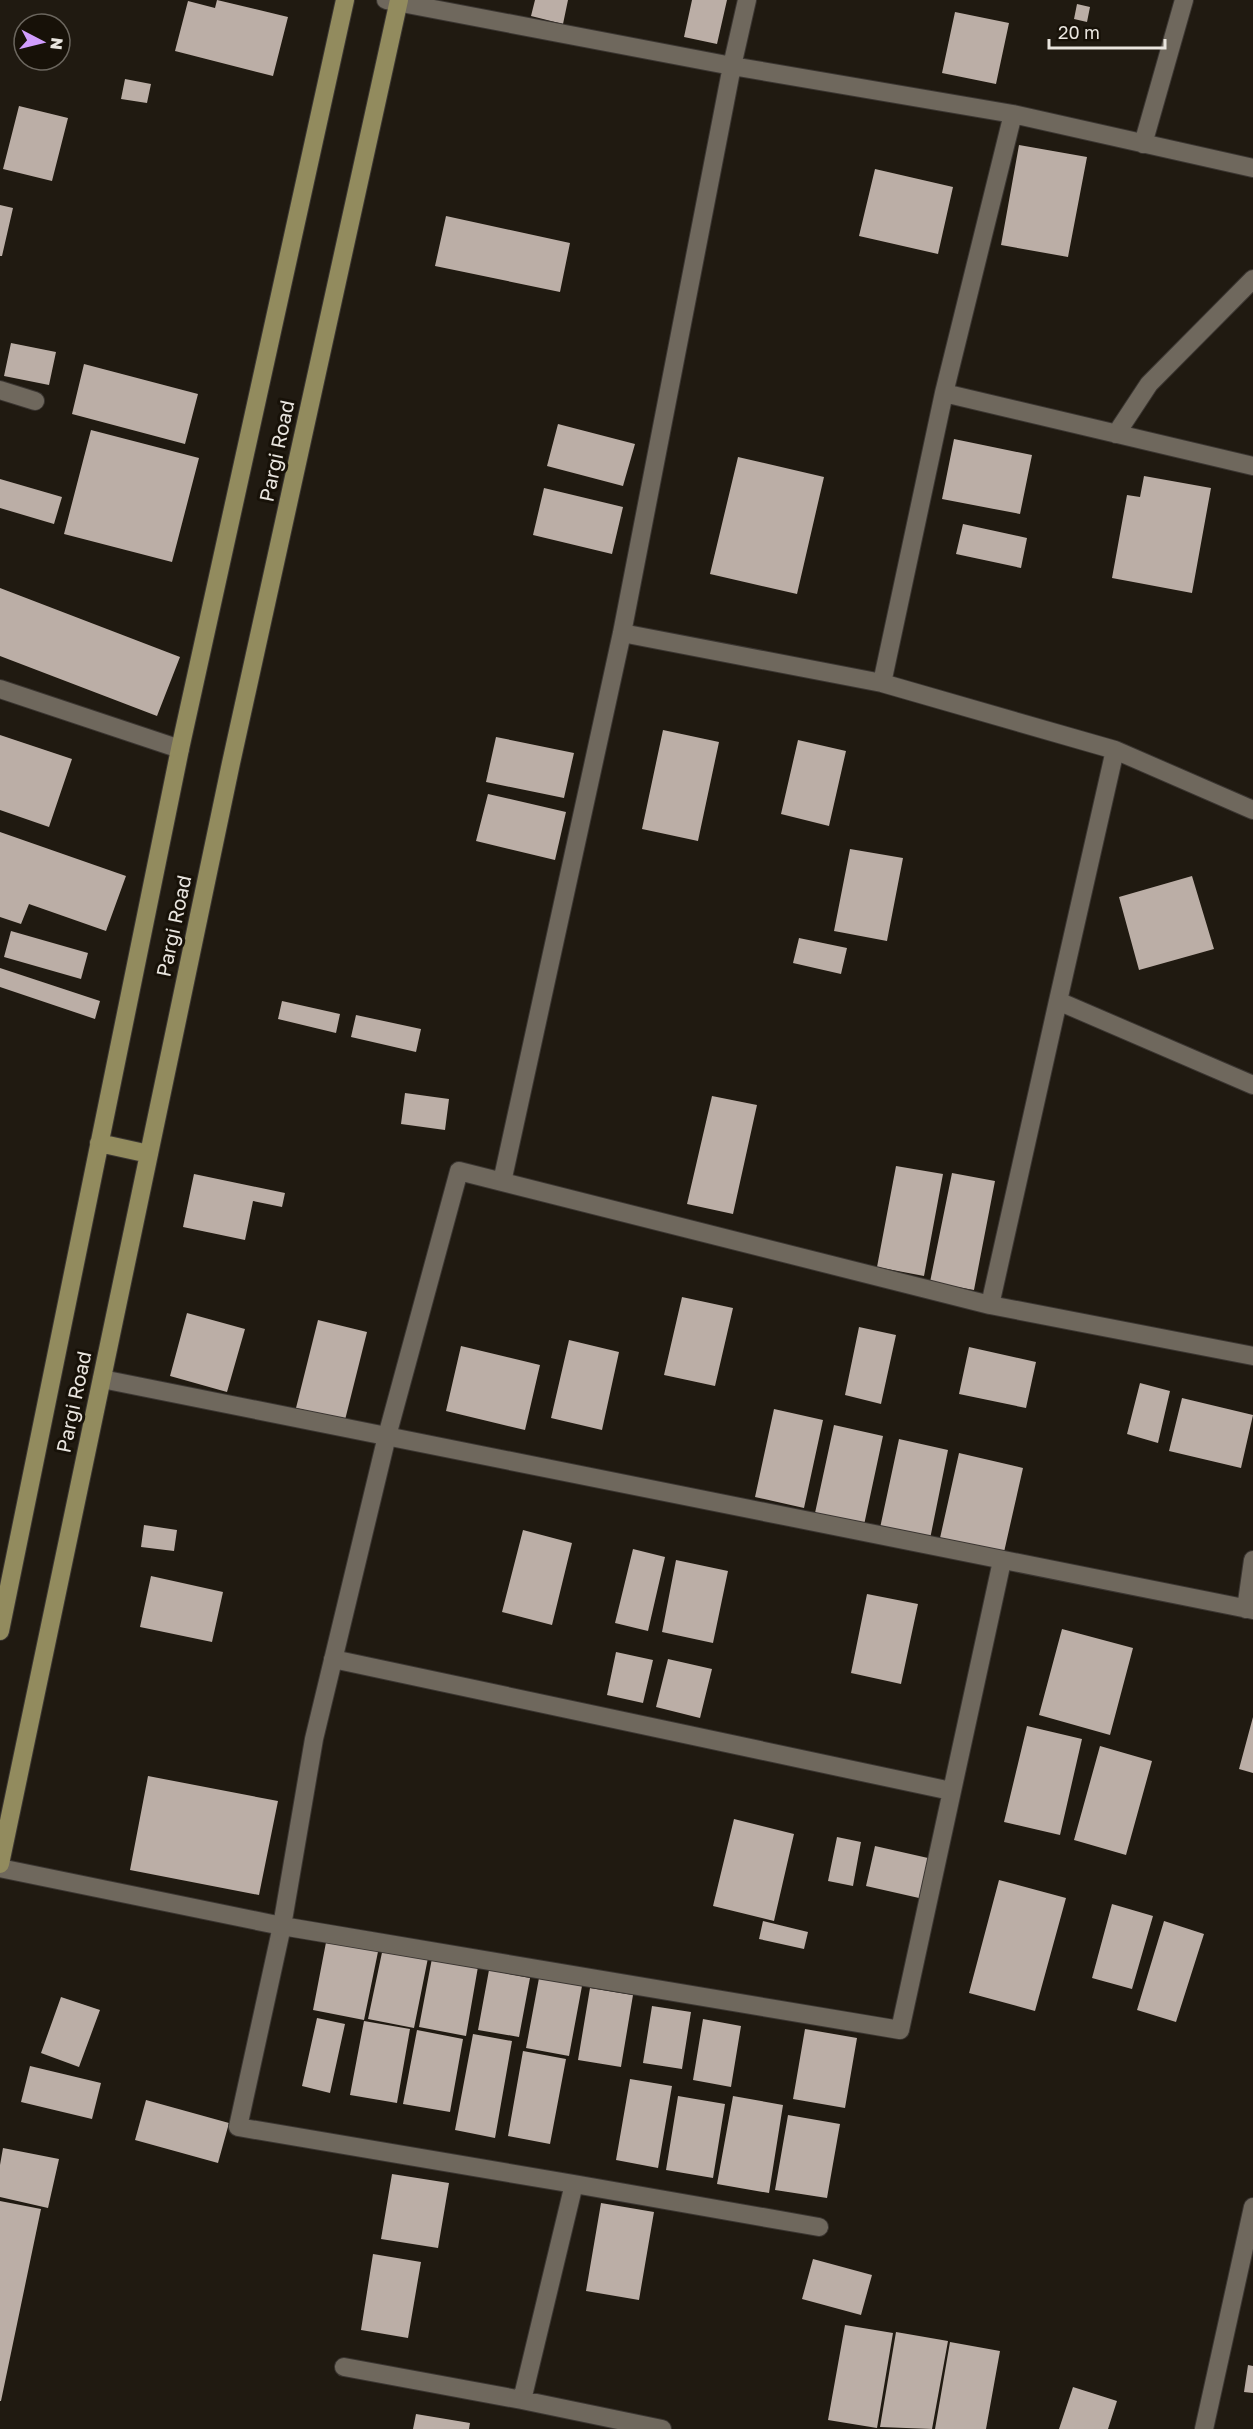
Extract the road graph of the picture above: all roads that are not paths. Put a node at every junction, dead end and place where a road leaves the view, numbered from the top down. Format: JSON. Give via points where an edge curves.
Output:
{"nodes":[{"id":1,"x":345,"y":0,"type":"edge"},
{"id":2,"x":747,"y":0,"type":"edge"},
{"id":3,"x":1184,"y":0,"type":"edge"},
{"id":4,"x":395,"y":1,"type":"edge"},
{"id":5,"x":732,"y":66,"type":"junction"},
{"id":6,"x":1013,"y":114,"type":"junction"},
{"id":7,"x":1143,"y":144,"type":"junction"},
{"id":8,"x":1253,"y":168,"type":"edge"},
{"id":9,"x":1253,"y":279,"type":"edge"},
{"id":10,"x":0,"y":390,"type":"edge"},
{"id":11,"x":944,"y":393,"type":"junction"},
{"id":12,"x":35,"y":401,"type":"dead end"},
{"id":13,"x":1116,"y":434,"type":"junction"},
{"id":14,"x":1253,"y":466,"type":"edge"},
{"id":15,"x":622,"y":633,"type":"junction"},
{"id":16,"x":882,"y":683,"type":"junction"},
{"id":17,"x":0,"y":689,"type":"edge"},
{"id":18,"x":180,"y":749,"type":"junction"},
{"id":19,"x":1115,"y":750,"type":"junction"},
{"id":20,"x":1253,"y":810,"type":"edge"},
{"id":21,"x":1058,"y":1001,"type":"junction"},
{"id":22,"x":1253,"y":1085,"type":"edge"},
{"id":23,"x":99,"y":1143,"type":"junction"},
{"id":24,"x":149,"y":1154,"type":"junction"},
{"id":25,"x":502,"y":1182,"type":"junction"},
{"id":26,"x":990,"y":1305,"type":"junction"},
{"id":27,"x":1253,"y":1356,"type":"edge"},
{"id":28,"x":102,"y":1379,"type":"junction"},
{"id":29,"x":387,"y":1436,"type":"junction"},
{"id":30,"x":1253,"y":1560,"type":"edge"},
{"id":31,"x":1002,"y":1561,"type":"junction"},
{"id":32,"x":1250,"y":1609,"type":"edge"},
{"id":33,"x":0,"y":1631,"type":"edge"},
{"id":34,"x":333,"y":1659,"type":"junction"},
{"id":35,"x":951,"y":1791,"type":"junction"},
{"id":36,"x":0,"y":1866,"type":"edge"},
{"id":37,"x":282,"y":1926,"type":"junction"},
{"id":38,"x":574,"y":2184,"type":"junction"},
{"id":39,"x":1253,"y":2207,"type":"edge"},
{"id":40,"x":819,"y":2227,"type":"dead end"},
{"id":41,"x":344,"y":2367,"type":"dead end"},
{"id":42,"x":522,"y":2400,"type":"junction"},
{"id":43,"x":662,"y":2429,"type":"edge"},
{"id":44,"x":1204,"y":2429,"type":"edge"}],
"edges":[{"from":1,"to":18,"type":"main road","name":"Pargi Road"},
{"from":2,"to":5,"type":"street"},
{"from":3,"to":7,"type":"street"},
{"from":4,"to":5,"type":"street"},
{"from":4,"to":24,"type":"main road","name":"Pargi Road"},
{"from":5,"to":6,"type":"street"},
{"from":5,"to":15,"type":"street"},
{"from":6,"to":7,"type":"street"},
{"from":6,"to":11,"type":"street"},
{"from":7,"to":8,"type":"street"},
{"from":9,"to":13,"type":"street","via":[[1149,384]]},
{"from":10,"to":12,"type":"street"},
{"from":11,"to":13,"type":"street"},
{"from":11,"to":16,"type":"street"},
{"from":13,"to":14,"type":"street"},
{"from":15,"to":16,"type":"street"},
{"from":15,"to":25,"type":"street"},
{"from":16,"to":19,"type":"street"},
{"from":17,"to":18,"type":"street"},
{"from":18,"to":23,"type":"main road","name":"Pargi Road"},
{"from":19,"to":20,"type":"street"},
{"from":19,"to":21,"type":"street"},
{"from":21,"to":22,"type":"street"},
{"from":21,"to":26,"type":"street"},
{"from":23,"to":24,"type":"main road"},
{"from":23,"to":33,"type":"main road","name":"Pargi Road"},
{"from":24,"to":28,"type":"main road","name":"Pargi Road"},
{"from":25,"to":26,"type":"street"},
{"from":25,"to":29,"type":"street","via":[[459,1171]]},
{"from":26,"to":27,"type":"street"},
{"from":28,"to":29,"type":"street"},
{"from":28,"to":36,"type":"main road","name":"Pargi Road"},
{"from":29,"to":31,"type":"street"},
{"from":29,"to":34,"type":"street"},
{"from":30,"to":32,"type":"street"},
{"from":31,"to":32,"type":"street"},
{"from":31,"to":35,"type":"street"},
{"from":34,"to":35,"type":"street"},
{"from":34,"to":37,"type":"street","via":[[314,1739]]},
{"from":35,"to":37,"type":"street","via":[[900,2030]]},
{"from":36,"to":37,"type":"street"},
{"from":37,"to":38,"type":"street","via":[[238,2127]]},
{"from":38,"to":40,"type":"street"},
{"from":38,"to":42,"type":"street"},
{"from":39,"to":44,"type":"street"},
{"from":41,"to":42,"type":"street"},
{"from":42,"to":43,"type":"street"}]}
